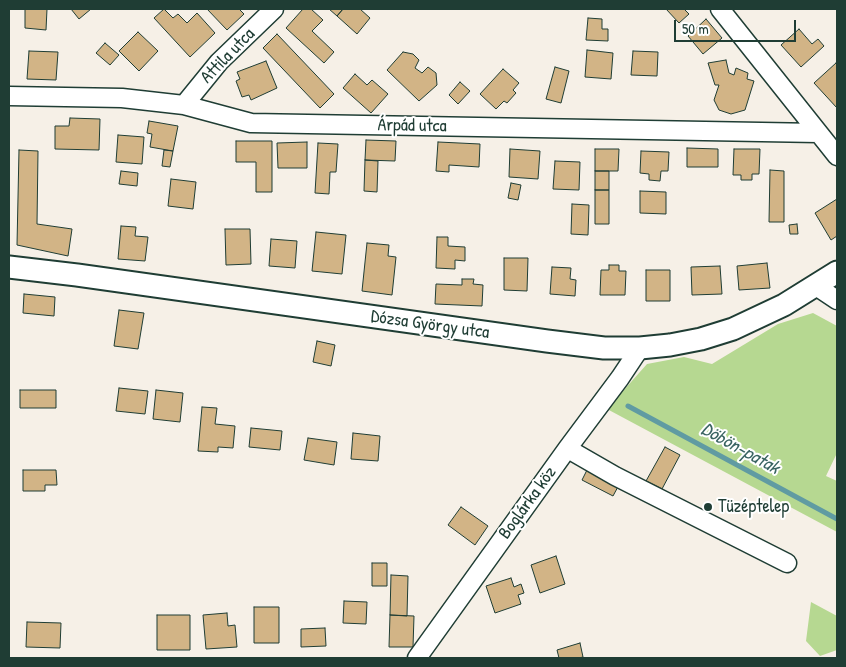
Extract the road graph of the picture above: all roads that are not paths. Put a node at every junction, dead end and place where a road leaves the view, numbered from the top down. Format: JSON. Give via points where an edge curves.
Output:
{"nodes":[{"id":1,"x":274,"y":9,"type":"edge"},
{"id":2,"x":720,"y":9,"type":"edge"},
{"id":3,"x":9,"y":96,"type":"edge"},
{"id":4,"x":184,"y":105,"type":"junction"},
{"id":5,"x":818,"y":133,"type":"junction"},
{"id":6,"x":837,"y":156,"type":"edge"},
{"id":7,"x":9,"y":267,"type":"edge"},
{"id":8,"x":837,"y":272,"type":"edge"},
{"id":9,"x":816,"y":286,"type":"junction"},
{"id":10,"x":837,"y":300,"type":"edge"},
{"id":11,"x":640,"y":348,"type":"junction"},
{"id":12,"x":575,"y":453,"type":"dead end"},
{"id":13,"x":787,"y":563,"type":"dead end"},
{"id":14,"x":417,"y":658,"type":"edge"}],
"edges":[{"from":1,"to":4,"type":"street","name":"Attila utca","via":[[219,62]]},
{"from":2,"to":5,"type":"street"},
{"from":3,"to":4,"type":"street","name":"Árpád utca","via":[[122,98]]},
{"from":4,"to":5,"type":"street","name":"Árpád utca","via":[[251,123]]},
{"from":5,"to":6,"type":"street"},
{"from":7,"to":11,"type":"main road","name":"Dózsa György utca","via":[[547,341],[604,348]]},
{"from":8,"to":9,"type":"main road","name":"Dózsa György utca"},
{"from":9,"to":10,"type":"street"},
{"from":9,"to":11,"type":"main road","name":"Dózsa György utca","via":[[733,329],[670,346]]},
{"from":11,"to":14,"type":"street","name":"Boglárka köz"},
{"from":12,"to":13,"type":"street"}]}
